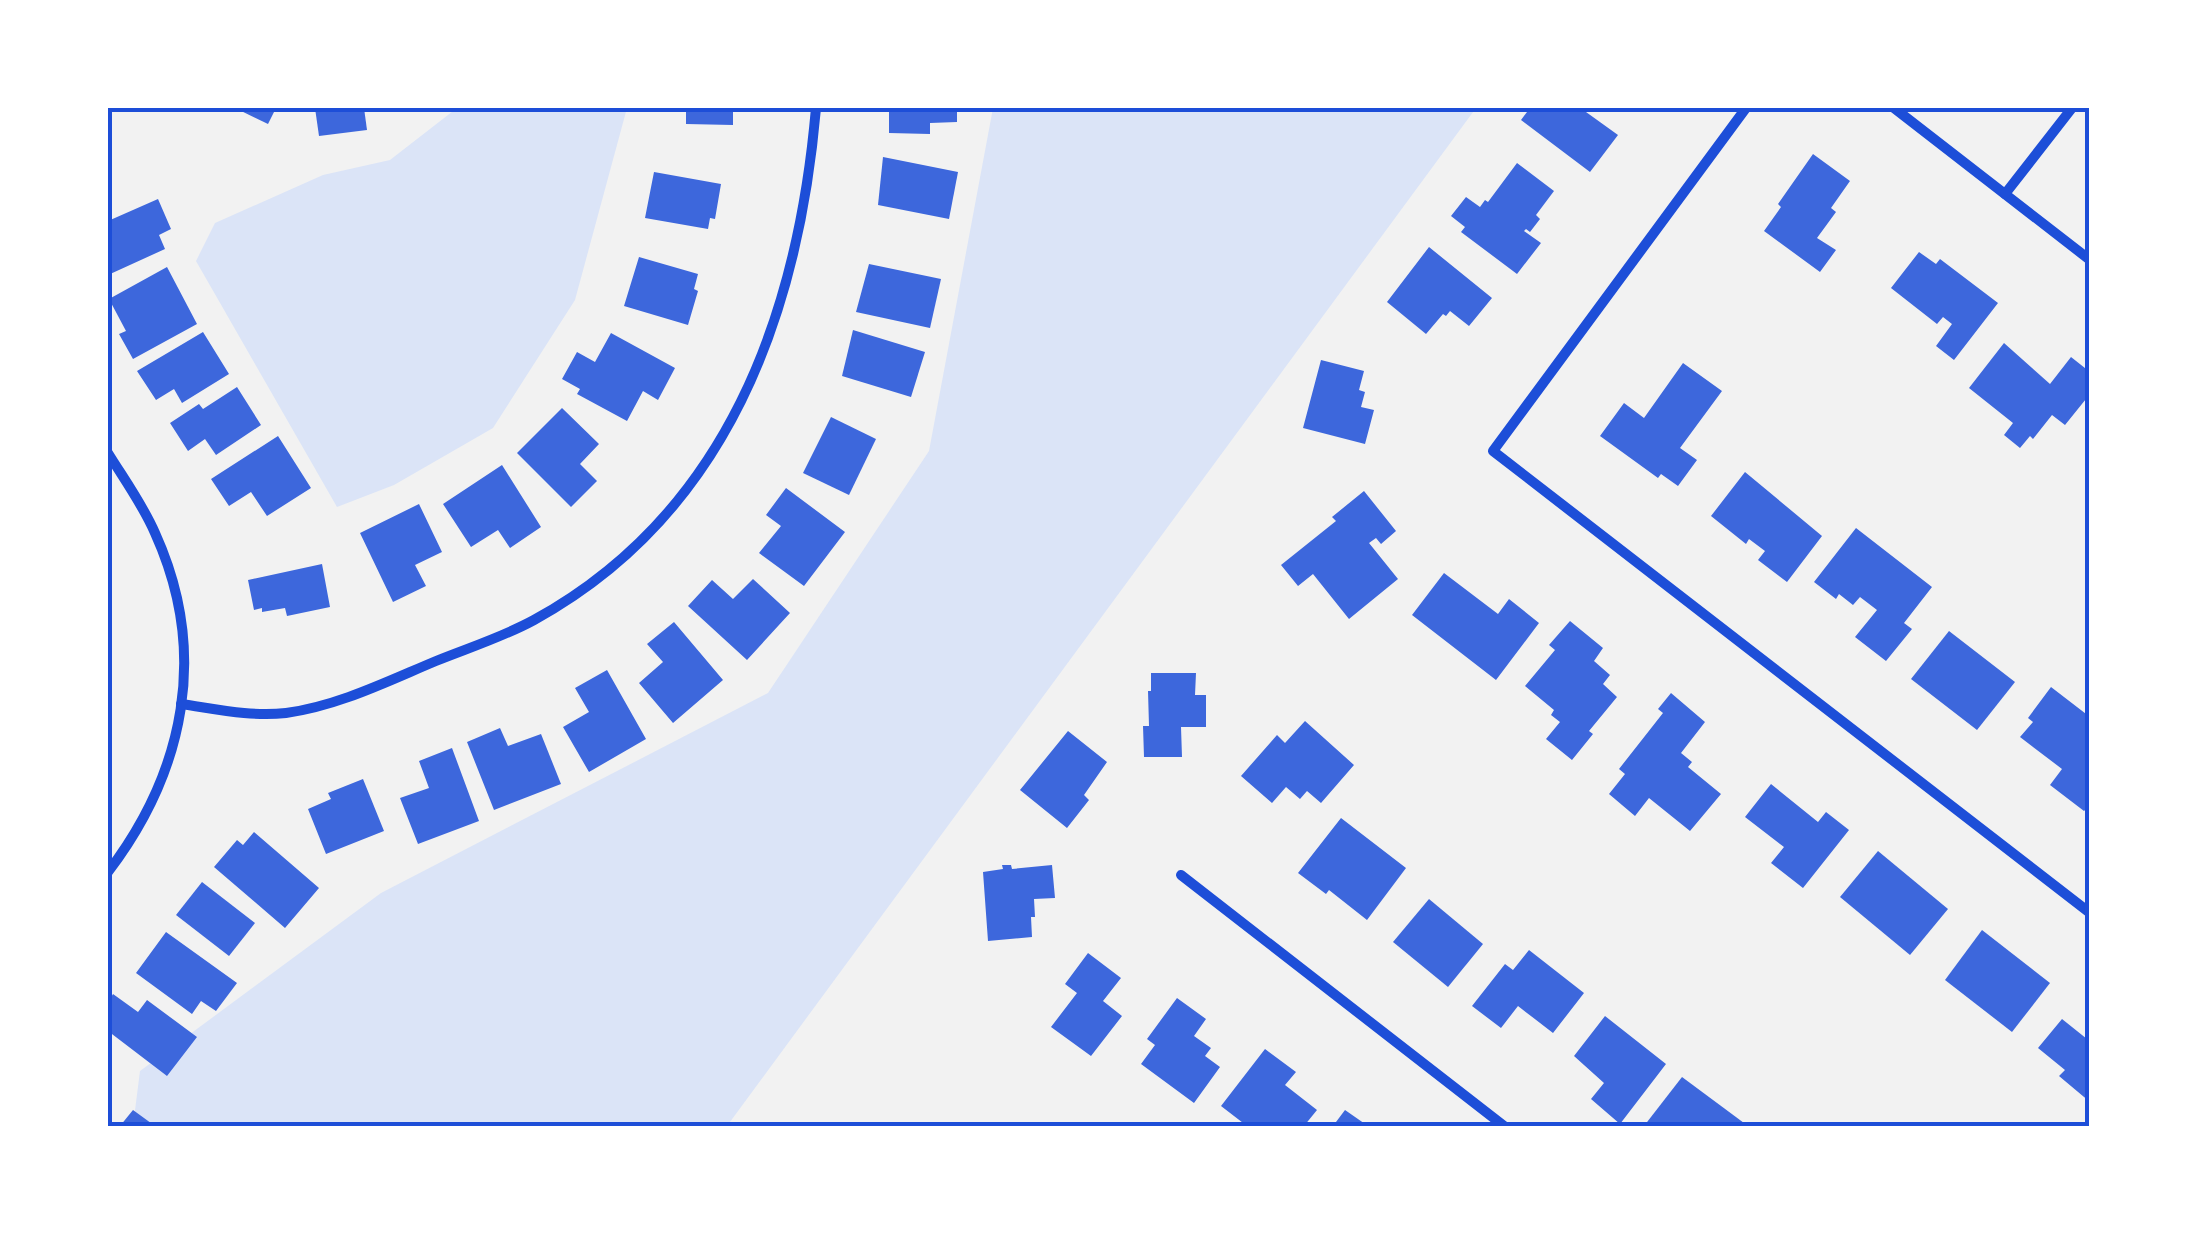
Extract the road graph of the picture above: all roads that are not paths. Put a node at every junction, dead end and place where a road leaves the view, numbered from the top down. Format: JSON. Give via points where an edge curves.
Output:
{"nodes":[{"id":1,"x":816,"y":108,"type":"edge"},
{"id":2,"x":1746,"y":108,"type":"edge"},
{"id":3,"x":1894,"y":108,"type":"edge"},
{"id":4,"x":2072,"y":108,"type":"edge"},
{"id":5,"x":2005,"y":194,"type":"junction"},
{"id":6,"x":2090,"y":260,"type":"edge"},
{"id":7,"x":108,"y":454,"type":"edge"},
{"id":8,"x":181,"y":704,"type":"junction"},
{"id":9,"x":108,"y":872,"type":"edge"},
{"id":10,"x":1182,"y":875,"type":"dead end"},
{"id":11,"x":2090,"y":914,"type":"edge"},
{"id":12,"x":1504,"y":1126,"type":"edge"}],
"edges":[{"from":1,"to":8,"type":"street","via":[[788,270],[760,364],[705,466],[646,537],[533,620],[347,698],[286,713]]},
{"from":2,"to":11,"type":"street","via":[[1492,451]]},
{"from":3,"to":5,"type":"street"},
{"from":4,"to":5,"type":"street"},
{"from":5,"to":6,"type":"street"},
{"from":7,"to":8,"type":"street","via":[[148,518],[175,588],[184,638]]},
{"from":8,"to":9,"type":"street","via":[[163,780]]},
{"from":10,"to":12,"type":"street"}]}
